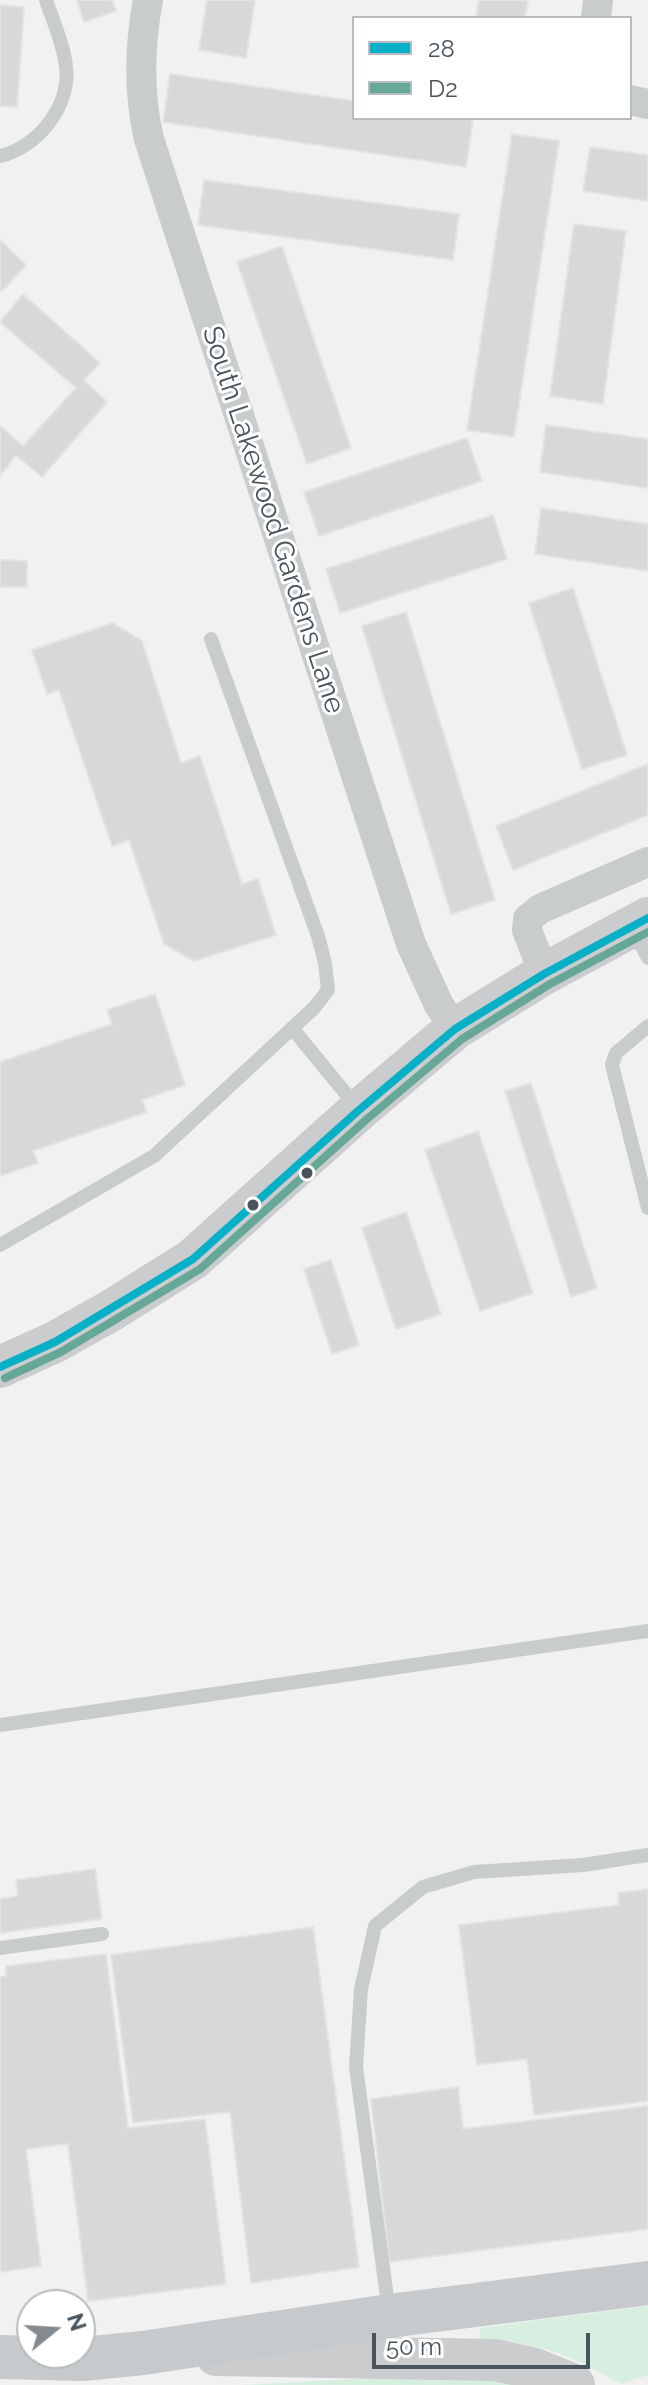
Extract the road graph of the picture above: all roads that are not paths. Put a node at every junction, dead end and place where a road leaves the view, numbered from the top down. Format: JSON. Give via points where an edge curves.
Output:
{"nodes":[{"id":1,"x":46,"y":0,"type":"edge"},
{"id":2,"x":148,"y":0,"type":"edge"},
{"id":3,"x":0,"y":156,"type":"edge"},
{"id":4,"x":211,"y":639,"type":"dead end"},
{"id":5,"x":648,"y":862,"type":"edge"},
{"id":6,"x":642,"y":934,"type":"edge"},
{"id":7,"x":544,"y":974,"type":"junction"},
{"id":8,"x":648,"y":1026,"type":"edge"},
{"id":9,"x":292,"y":1028,"type":"junction"},
{"id":10,"x":455,"y":1029,"type":"junction"},
{"id":11,"x":359,"y":1110,"type":"junction"},
{"id":12,"x":648,"y":1208,"type":"edge"},
{"id":13,"x":0,"y":1245,"type":"edge"},
{"id":14,"x":0,"y":1367,"type":"edge"},
{"id":15,"x":648,"y":1631,"type":"edge"},
{"id":16,"x":0,"y":1725,"type":"edge"},
{"id":17,"x":648,"y":1855,"type":"edge"},
{"id":18,"x":102,"y":1934,"type":"dead end"},
{"id":19,"x":0,"y":1948,"type":"edge"},
{"id":20,"x":648,"y":2283,"type":"edge"},
{"id":21,"x":389,"y":2316,"type":"junction"},
{"id":22,"x":143,"y":2353,"type":"junction"},
{"id":23,"x":0,"y":2357,"type":"edge"},
{"id":24,"x":574,"y":2385,"type":"edge"}],
"edges":[{"from":1,"to":3,"type":"lane","via":[[67,85],[42,132]]},
{"from":2,"to":10,"type":"street","name":"South Lakewood Gardens Lane","via":[[139,72],[149,139],[411,944]]},
{"from":4,"to":9,"type":"lane","via":[[325,963],[328,990]]},
{"from":5,"to":7,"type":"street","via":[[528,919],[527,930]]},
{"from":6,"to":7,"type":"street"},
{"from":7,"to":10,"type":"street"},
{"from":8,"to":12,"type":"lane","via":[[612,1059]]},
{"from":9,"to":11,"type":"lane"},
{"from":9,"to":13,"type":"lane","via":[[154,1156]]},
{"from":10,"to":11,"type":"street"},
{"from":11,"to":14,"type":"street","via":[[193,1259],[55,1342]]},
{"from":15,"to":16,"type":"lane"},
{"from":17,"to":21,"type":"lane","via":[[474,1872],[423,1887],[375,1926],[361,1989],[356,2067]]},
{"from":18,"to":19,"type":"lane"},
{"from":20,"to":21,"type":"main road"},
{"from":21,"to":22,"type":"main road"},
{"from":22,"to":23,"type":"main road","via":[[83,2359]]},
{"from":22,"to":24,"type":"street","via":[[495,2360]]}]}
